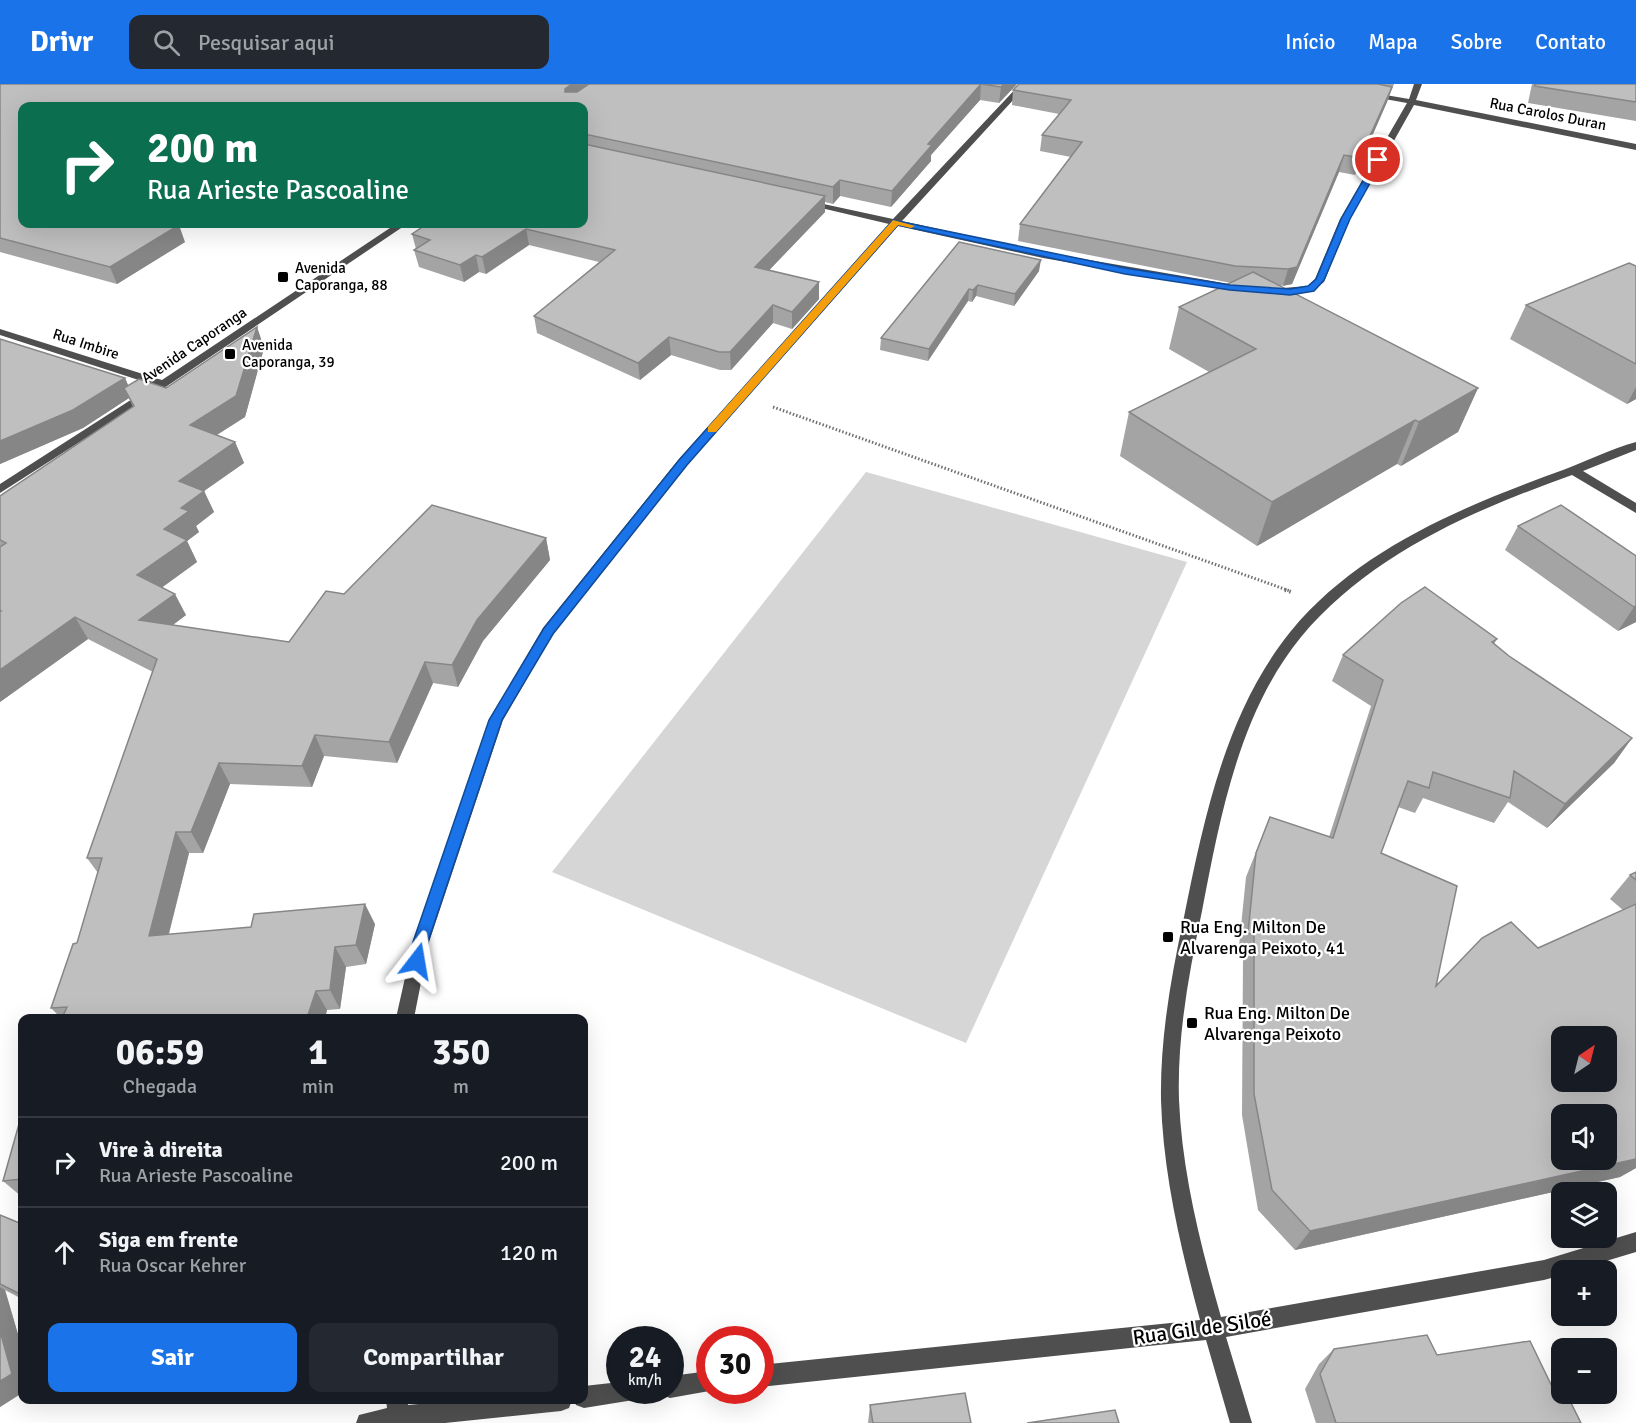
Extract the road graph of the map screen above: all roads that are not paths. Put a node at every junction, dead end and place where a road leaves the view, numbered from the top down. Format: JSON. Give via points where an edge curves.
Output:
{"nodes":[{"id":1,"x":1024,"y":84,"type":"edge"},
{"id":2,"x":1418,"y":84,"type":"edge"},
{"id":3,"x":1356,"y":92,"type":"edge"},
{"id":4,"x":1412,"y":101,"type":"junction"},
{"id":5,"x":1636,"y":147,"type":"edge"},
{"id":6,"x":792,"y":200,"type":"edge"},
{"id":7,"x":896,"y":222,"type":"junction"},
{"id":8,"x":396,"y":228,"type":"edge"},
{"id":9,"x":1252,"y":290,"type":"edge"},
{"id":10,"x":1263,"y":291,"type":"edge"},
{"id":11,"x":0,"y":332,"type":"edge"},
{"id":12,"x":163,"y":384,"type":"junction"},
{"id":13,"x":1636,"y":446,"type":"edge"},
{"id":14,"x":1575,"y":471,"type":"junction"},
{"id":15,"x":0,"y":489,"type":"edge"},
{"id":16,"x":1636,"y":509,"type":"edge"},
{"id":17,"x":406,"y":1014,"type":"edge"},
{"id":18,"x":1636,"y":1242,"type":"edge"},
{"id":19,"x":1213,"y":1329,"type":"junction"},
{"id":20,"x":774,"y":1375,"type":"edge"},
{"id":21,"x":606,"y":1394,"type":"edge"},
{"id":22,"x":588,"y":1396,"type":"edge"},
{"id":23,"x":479,"y":1404,"type":"edge"},
{"id":24,"x":397,"y":1408,"type":"edge"},
{"id":25,"x":368,"y":1423,"type":"edge"},
{"id":26,"x":1241,"y":1423,"type":"edge"}],
"edges":[{"from":1,"to":7,"type":"street"},
{"from":2,"to":4,"type":"street"},
{"from":3,"to":4,"type":"street","name":"Rua Carolos Duran"},
{"from":4,"to":5,"type":"street","name":"Rua Carolos Duran"},
{"from":4,"to":10,"type":"street","via":[[1345,219],[1320,280],[1311,289]]},
{"from":6,"to":7,"type":"street"},
{"from":7,"to":9,"type":"street","via":[[1054,258]]},
{"from":7,"to":17,"type":"street","via":[[683,462],[548,631],[496,720],[421,942]]},
{"from":8,"to":12,"type":"street","name":"Avenida Caporanga"},
{"from":11,"to":12,"type":"street","name":"Rua Imbire"},
{"from":12,"to":15,"type":"street","name":"Avenida Caporanga"},
{"from":13,"to":14,"type":"street"},
{"from":14,"to":16,"type":"street"},
{"from":14,"to":19,"type":"street","via":[[1453,518],[1365,573],[1326,604],[1293,640],[1248,718],[1231,761],[1204,855],[1182,965],[1170,1054],[1171,1125],[1184,1208]]},
{"from":18,"to":19,"type":"street","name":"Rua Gil de Siloé","via":[[1544,1270]]},
{"from":19,"to":20,"type":"street","name":"Rua Gil de Siloé"},
{"from":19,"to":26,"type":"street"},
{"from":21,"to":22,"type":"street"},
{"from":23,"to":24,"type":"street"},
{"from":24,"to":25,"type":"street"}]}
